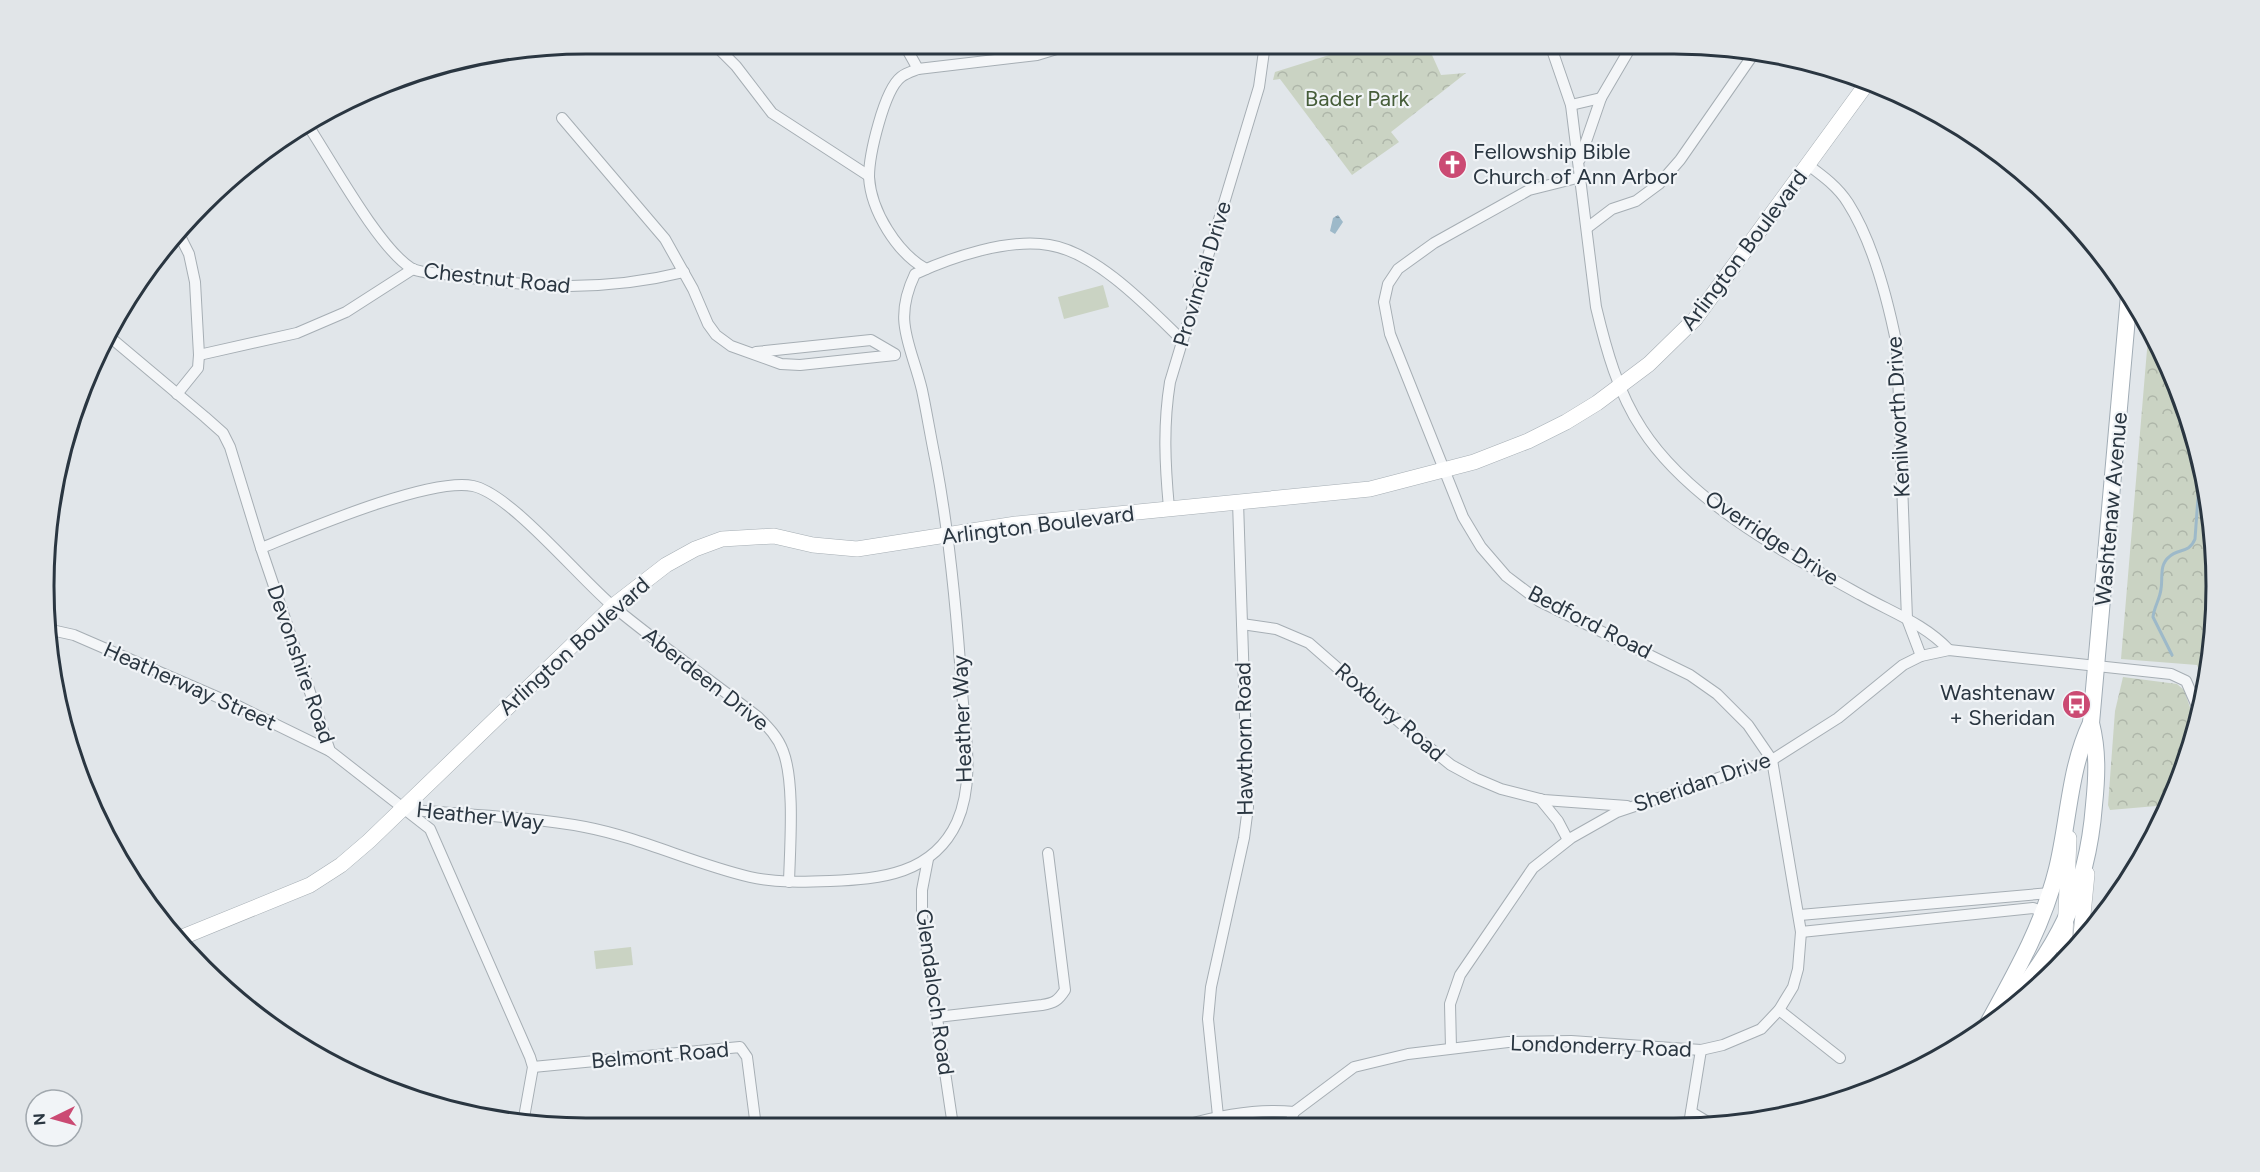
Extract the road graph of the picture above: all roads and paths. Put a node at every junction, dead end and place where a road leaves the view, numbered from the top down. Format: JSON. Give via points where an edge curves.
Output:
{"nodes":[{"id":1,"x":724,"y":54,"type":"edge"},
{"id":2,"x":910,"y":54,"type":"edge"},
{"id":3,"x":1040,"y":54,"type":"edge"},
{"id":4,"x":1264,"y":54,"type":"edge"},
{"id":5,"x":1553,"y":54,"type":"edge"},
{"id":6,"x":1627,"y":54,"type":"edge"},
{"id":7,"x":1749,"y":60,"type":"edge"},
{"id":8,"x":918,"y":69,"type":"junction"},
{"id":9,"x":1863,"y":89,"type":"edge"},
{"id":10,"x":1601,"y":98,"type":"junction"},
{"id":11,"x":1570,"y":105,"type":"junction"},
{"id":12,"x":562,"y":118,"type":"dead end"},
{"id":13,"x":311,"y":131,"type":"edge"},
{"id":14,"x":1579,"y":161,"type":"junction"},
{"id":15,"x":1808,"y":165,"type":"junction"},
{"id":16,"x":869,"y":177,"type":"junction"},
{"id":17,"x":1581,"y":177,"type":"junction"},
{"id":18,"x":1587,"y":228,"type":"junction"},
{"id":19,"x":182,"y":240,"type":"edge"},
{"id":20,"x":413,"y":269,"type":"junction"},
{"id":21,"x":926,"y":269,"type":"junction"},
{"id":22,"x":684,"y":272,"type":"junction"},
{"id":23,"x":2128,"y":308,"type":"edge"},
{"id":24,"x":1182,"y":340,"type":"junction"},
{"id":25,"x":114,"y":341,"type":"edge"},
{"id":26,"x":750,"y":352,"type":"junction"},
{"id":27,"x":199,"y":355,"type":"junction"},
{"id":28,"x":895,"y":355,"type":"junction"},
{"id":29,"x":910,"y":358,"type":"junction"},
{"id":30,"x":1620,"y":387,"type":"junction"},
{"id":31,"x":177,"y":394,"type":"junction"},
{"id":32,"x":1443,"y":470,"type":"junction"},
{"id":33,"x":1238,"y":502,"type":"junction"},
{"id":34,"x":1169,"y":508,"type":"junction"},
{"id":35,"x":948,"y":536,"type":"junction"},
{"id":36,"x":261,"y":548,"type":"junction"},
{"id":37,"x":613,"y":606,"type":"junction"},
{"id":38,"x":1907,"y":619,"type":"junction"},
{"id":39,"x":1242,"y":624,"type":"junction"},
{"id":40,"x":56,"y":631,"type":"edge"},
{"id":41,"x":1949,"y":650,"type":"junction"},
{"id":42,"x":1921,"y":656,"type":"junction"},
{"id":43,"x":2096,"y":666,"type":"junction"},
{"id":44,"x":2194,"y":699,"type":"edge"},
{"id":45,"x":2091,"y":723,"type":"junction"},
{"id":46,"x":330,"y":751,"type":"junction"},
{"id":47,"x":1772,"y":760,"type":"junction"},
{"id":48,"x":2075,"y":767,"type":"junction"},
{"id":49,"x":1540,"y":799,"type":"junction"},
{"id":50,"x":1630,"y":807,"type":"junction"},
{"id":51,"x":403,"y":808,"type":"junction"},
{"id":52,"x":1568,"y":840,"type":"junction"},
{"id":53,"x":2089,"y":850,"type":"junction"},
{"id":54,"x":1048,"y":854,"type":"dead end"},
{"id":55,"x":928,"y":859,"type":"junction"},
{"id":56,"x":789,"y":882,"type":"junction"},
{"id":57,"x":2050,"y":893,"type":"junction"},
{"id":58,"x":1947,"y":901,"type":"junction"},
{"id":59,"x":2044,"y":912,"type":"junction"},
{"id":60,"x":1800,"y":915,"type":"junction"},
{"id":61,"x":1949,"y":917,"type":"junction"},
{"id":62,"x":2067,"y":919,"type":"junction"},
{"id":63,"x":2082,"y":928,"type":"edge"},
{"id":64,"x":1802,"y":932,"type":"junction"},
{"id":65,"x":185,"y":936,"type":"edge"},
{"id":66,"x":2065,"y":946,"type":"edge"},
{"id":67,"x":2031,"y":981,"type":"edge"},
{"id":68,"x":1779,"y":1010,"type":"junction"},
{"id":69,"x":1995,"y":1010,"type":"edge"},
{"id":70,"x":937,"y":1017,"type":"junction"},
{"id":71,"x":1451,"y":1048,"type":"junction"},
{"id":72,"x":1701,"y":1050,"type":"junction"},
{"id":73,"x":1840,"y":1058,"type":"dead end"},
{"id":74,"x":533,"y":1067,"type":"junction"},
{"id":75,"x":1294,"y":1112,"type":"junction"},
{"id":76,"x":1691,"y":1112,"type":"junction"},
{"id":77,"x":525,"y":1114,"type":"edge"},
{"id":78,"x":1218,"y":1116,"type":"junction"},
{"id":79,"x":1700,"y":1117,"type":"edge"},
{"id":80,"x":755,"y":1118,"type":"edge"},
{"id":81,"x":952,"y":1118,"type":"edge"},
{"id":82,"x":1211,"y":1118,"type":"edge"},
{"id":83,"x":1292,"y":1118,"type":"edge"},
{"id":84,"x":1690,"y":1118,"type":"edge"}],
"edges":[{"from":1,"to":16,"type":"street","via":[[772,113]]},
{"from":2,"to":8,"type":"street"},
{"from":3,"to":8,"type":"street"},
{"from":4,"to":24,"type":"street","name":"Provincial Drive","via":[[1259,87]]},
{"from":5,"to":11,"type":"street","name":"Overridge Drive"},
{"from":6,"to":10,"type":"street"},
{"from":7,"to":18,"type":"street","via":[[1659,184],[1636,201],[1612,209]]},
{"from":8,"to":16,"type":"street","via":[[901,77],[888,94]]},
{"from":9,"to":15,"type":"street","name":"Arlington Boulevard"},
{"from":10,"to":11,"type":"street"},
{"from":10,"to":14,"type":"street"},
{"from":11,"to":14,"type":"street","name":"Overridge Drive"},
{"from":12,"to":22,"type":"street","via":[[665,239]]},
{"from":13,"to":20,"type":"street","name":"Chestnut Road","via":[[376,230]]},
{"from":14,"to":17,"type":"street","name":"Overridge Drive"},
{"from":15,"to":30,"type":"street","name":"Arlington Boulevard","via":[[1695,319]]},
{"from":15,"to":38,"type":"street","name":"Kenilworth Drive","via":[[1848,203],[1876,264],[1890,313],[1897,346]]},
{"from":16,"to":21,"type":"street","via":[[884,223],[911,261]]},
{"from":17,"to":18,"type":"street","name":"Overridge Drive"},
{"from":17,"to":32,"type":"street","name":"Bedford Road","via":[[1529,190],[1485,214],[1434,243],[1398,269],[1388,284],[1384,302],[1390,334]]},
{"from":18,"to":30,"type":"street","name":"Overridge Drive","via":[[1596,307]]},
{"from":19,"to":27,"type":"street","via":[[195,282]]},
{"from":20,"to":22,"type":"street","name":"Chestnut Road","via":[[560,288],[662,278]]},
{"from":20,"to":27,"type":"street","via":[[346,312],[297,333]]},
{"from":21,"to":24,"type":"street","via":[[984,250],[1050,245],[1087,260],[1126,286]]},
{"from":21,"to":29,"type":"street","name":"Heather Way","via":[[915,274],[903,314]]},
{"from":22,"to":26,"type":"street","via":[[716,335],[731,346]]},
{"from":23,"to":43,"type":"main road","name":"Washtenaw Avenue"},
{"from":24,"to":34,"type":"street","name":"Provincial Drive","via":[[1165,413]]},
{"from":25,"to":31,"type":"street","name":"Devonshire Road"},
{"from":26,"to":28,"type":"street","via":[[791,365]]},
{"from":26,"to":28,"type":"street","via":[[871,340]]},
{"from":27,"to":31,"type":"street","via":[[198,368]]},
{"from":28,"to":29,"type":"street"},
{"from":29,"to":35,"type":"street","name":"Heather Way","via":[[921,386]]},
{"from":30,"to":32,"type":"street","name":"Arlington Boulevard","via":[[1528,441]]},
{"from":30,"to":38,"type":"street","name":"Overridge Drive","via":[[1642,430],[1680,476],[1717,507],[1861,596]]},
{"from":31,"to":36,"type":"street","name":"Devonshire Road","via":[[227,440]]},
{"from":32,"to":33,"type":"street","name":"Arlington Boulevard","via":[[1370,489]]},
{"from":32,"to":47,"type":"street","name":"Bedford Road","via":[[1463,517],[1506,576],[1539,601],[1690,675],[1748,725]]},
{"from":33,"to":34,"type":"street","name":"Arlington Boulevard"},
{"from":33,"to":39,"type":"street","name":"Hawthorn Road"},
{"from":34,"to":35,"type":"street","name":"Arlington Boulevard","via":[[1016,524]]},
{"from":35,"to":37,"type":"street","name":"Arlington Boulevard","via":[[857,549],[765,535],[722,539],[666,565]]},
{"from":35,"to":55,"type":"street","name":"Heather Way","via":[[968,769],[958,820],[947,840]]},
{"from":36,"to":37,"type":"street","name":"Aberdeen Drive","via":[[413,494],[439,487],[473,486],[501,499]]},
{"from":36,"to":46,"type":"street","name":"Devonshire Road"},
{"from":37,"to":51,"type":"street","name":"Arlington Boulevard"},
{"from":37,"to":56,"type":"street","name":"Aberdeen Drive","via":[[775,734],[784,751],[788,775]]},
{"from":38,"to":41,"type":"street","name":"Overridge Drive","via":[[1938,638]]},
{"from":38,"to":42,"type":"street","name":"Kenilworth Drive"},
{"from":39,"to":49,"type":"street","name":"Roxbury Road","via":[[1276,629],[1310,643],[1450,765],[1501,789]]},
{"from":39,"to":78,"type":"street","name":"Hawthorn Road","via":[[1248,807],[1211,987],[1208,1019]]},
{"from":40,"to":46,"type":"street","name":"Heatherway Street","via":[[74,635],[238,706]]},
{"from":41,"to":42,"type":"street","name":"Sheridan Drive"},
{"from":41,"to":43,"type":"street","name":"Sheridan Drive"},
{"from":42,"to":47,"type":"street","name":"Sheridan Drive","via":[[1903,665],[1838,718]]},
{"from":43,"to":44,"type":"street","name":"Sheridan Drive","via":[[2180,676]]},
{"from":43,"to":45,"type":"main road","name":"Washtenaw Avenue"},
{"from":45,"to":48,"type":"main road","name":"Washtenaw Avenue"},
{"from":45,"to":53,"type":"main road","name":"Washtenaw Avenue","via":[[2098,748]]},
{"from":46,"to":51,"type":"street","name":"Devonshire Road"},
{"from":47,"to":50,"type":"street","name":"Sheridan Drive"},
{"from":47,"to":60,"type":"street","name":"Bedford Road"},
{"from":48,"to":57,"type":"main road","name":"Washtenaw Avenue"},
{"from":48,"to":62,"type":"street"},
{"from":49,"to":50,"type":"street","name":"Roxbury Road"},
{"from":49,"to":52,"type":"street"},
{"from":50,"to":52,"type":"street","name":"Sheridan Drive"},
{"from":51,"to":56,"type":"street","name":"Heather Way","via":[[583,827],[752,877]]},
{"from":51,"to":65,"type":"street","name":"Arlington Boulevard","via":[[326,876]]},
{"from":51,"to":74,"type":"street","name":"Devonshire Road","via":[[430,830]]},
{"from":52,"to":71,"type":"street","name":"Sheridan Drive","via":[[1533,868],[1460,975],[1450,1004]]},
{"from":53,"to":62,"type":"main road","name":"Washtenaw Avenue"},
{"from":53,"to":63,"type":"street"},
{"from":54,"to":70,"type":"street","via":[[1065,990],[1055,1003]]},
{"from":55,"to":56,"type":"street","name":"Heather Way","via":[[898,874],[874,879]]},
{"from":55,"to":70,"type":"street","name":"Glendaloch Road","via":[[922,917]]},
{"from":57,"to":58,"type":"street"},
{"from":57,"to":59,"type":"main road","name":"Washtenaw Avenue"},
{"from":58,"to":60,"type":"street"},
{"from":58,"to":61,"type":"street"},
{"from":59,"to":61,"type":"street","via":[[2033,908]]},
{"from":59,"to":69,"type":"main road","name":"Washtenaw Avenue"},
{"from":60,"to":64,"type":"street","name":"Londonderry Road"},
{"from":61,"to":64,"type":"street"},
{"from":62,"to":66,"type":"street"},
{"from":62,"to":67,"type":"main road","name":"Washtenaw Avenue"},
{"from":64,"to":68,"type":"street","name":"Londonderry Road","via":[[1793,987]]},
{"from":68,"to":72,"type":"street","name":"Londonderry Road","via":[[1761,1029]]},
{"from":68,"to":73,"type":"street"},
{"from":70,"to":81,"type":"street","name":"Glendaloch Road"},
{"from":71,"to":72,"type":"street","name":"Londonderry Road","via":[[1571,1041]]},
{"from":71,"to":75,"type":"street","name":"Londonderry Road","via":[[1354,1067]]},
{"from":72,"to":76,"type":"street"},
{"from":74,"to":77,"type":"street"},
{"from":74,"to":80,"type":"street","name":"Belmont Road","via":[[740,1047],[747,1057]]},
{"from":75,"to":78,"type":"street","via":[[1273,1110]]},
{"from":75,"to":83,"type":"street"},
{"from":76,"to":79,"type":"street"},
{"from":76,"to":84,"type":"street"},
{"from":78,"to":82,"type":"street"}]}
